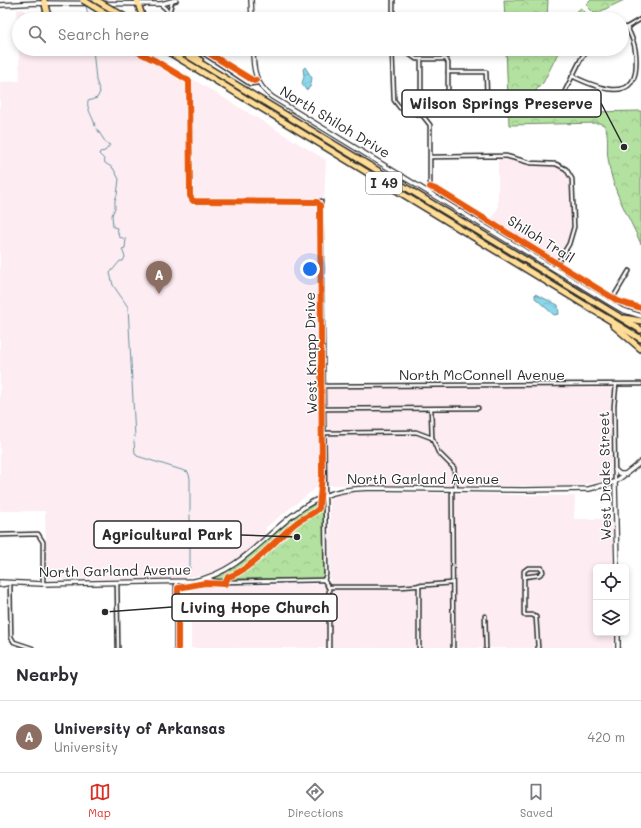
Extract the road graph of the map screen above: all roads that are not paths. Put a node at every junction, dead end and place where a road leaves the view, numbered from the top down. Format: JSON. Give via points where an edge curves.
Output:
{"nodes":[{"id":1,"x":83,"y":0,"type":"edge"},
{"id":2,"x":96,"y":0,"type":"edge"},
{"id":3,"x":251,"y":0,"type":"edge"},
{"id":4,"x":393,"y":0,"type":"edge"},
{"id":5,"x":44,"y":1,"type":"edge"},
{"id":6,"x":174,"y":1,"type":"edge"},
{"id":7,"x":137,"y":2,"type":"edge"},
{"id":8,"x":160,"y":4,"type":"junction"},
{"id":9,"x":0,"y":5,"type":"edge"},
{"id":10,"x":47,"y":12,"type":"edge"},
{"id":11,"x":103,"y":12,"type":"edge"},
{"id":12,"x":116,"y":12,"type":"edge"},
{"id":13,"x":141,"y":12,"type":"edge"},
{"id":14,"x":166,"y":12,"type":"edge"},
{"id":15,"x":169,"y":12,"type":"edge"},
{"id":16,"x":252,"y":12,"type":"edge"},
{"id":17,"x":393,"y":12,"type":"edge"},
{"id":18,"x":641,"y":19,"type":"edge"},
{"id":19,"x":629,"y":26,"type":"edge"},
{"id":20,"x":629,"y":31,"type":"edge"},
{"id":21,"x":175,"y":56,"type":"edge"},
{"id":22,"x":189,"y":56,"type":"edge"},
{"id":23,"x":195,"y":56,"type":"edge"},
{"id":24,"x":208,"y":56,"type":"edge"},
{"id":25,"x":252,"y":56,"type":"edge"},
{"id":26,"x":392,"y":56,"type":"edge"},
{"id":27,"x":412,"y":56,"type":"edge"},
{"id":28,"x":583,"y":56,"type":"edge"},
{"id":29,"x":421,"y":59,"type":"junction"},
{"id":30,"x":210,"y":69,"type":"junction"},
{"id":31,"x":448,"y":72,"type":"junction"},
{"id":32,"x":572,"y":76,"type":"junction"},
{"id":33,"x":258,"y":83,"type":"junction"},
{"id":34,"x":565,"y":91,"type":"dead end"},
{"id":35,"x":448,"y":101,"type":"junction"},
{"id":36,"x":464,"y":101,"type":"junction"},
{"id":37,"x":464,"y":112,"type":"dead end"},
{"id":38,"x":431,"y":157,"type":"junction"},
{"id":39,"x":428,"y":191,"type":"junction"},
{"id":40,"x":321,"y":201,"type":"dead end"},
{"id":41,"x":554,"y":269,"type":"junction"},
{"id":42,"x":629,"y":271,"type":"dead end"},
{"id":43,"x":610,"y":303,"type":"junction"},
{"id":44,"x":641,"y":316,"type":"edge"},
{"id":45,"x":605,"y":318,"type":"junction"},
{"id":46,"x":621,"y":318,"type":"junction"},
{"id":47,"x":641,"y":321,"type":"edge"},
{"id":48,"x":641,"y":330,"type":"edge"},
{"id":49,"x":641,"y":340,"type":"edge"},
{"id":50,"x":641,"y":349,"type":"edge"},
{"id":51,"x":641,"y":384,"type":"edge"},
{"id":52,"x":616,"y":385,"type":"junction"},
{"id":53,"x":323,"y":386,"type":"junction"},
{"id":54,"x":478,"y":408,"type":"dead end"},
{"id":55,"x":323,"y":409,"type":"junction"},
{"id":56,"x":431,"y":409,"type":"junction"},
{"id":57,"x":324,"y":433,"type":"junction"},
{"id":58,"x":432,"y":438,"type":"junction"},
{"id":59,"x":641,"y":462,"type":"edge"},
{"id":60,"x":615,"y":470,"type":"junction"},
{"id":61,"x":628,"y":474,"type":"junction"},
{"id":62,"x":615,"y":482,"type":"junction"},
{"id":63,"x":454,"y":489,"type":"junction"},
{"id":64,"x":326,"y":496,"type":"junction"},
{"id":65,"x":0,"y":535,"type":"edge"},
{"id":66,"x":617,"y":564,"type":"edge"},
{"id":67,"x":524,"y":577,"type":"junction"},
{"id":68,"x":208,"y":578,"type":"junction"},
{"id":69,"x":324,"y":580,"type":"junction"},
{"id":70,"x":0,"y":582,"type":"edge"},
{"id":71,"x":176,"y":582,"type":"junction"},
{"id":72,"x":10,"y":583,"type":"junction"},
{"id":73,"x":117,"y":583,"type":"junction"},
{"id":74,"x":452,"y":583,"type":"junction"},
{"id":75,"x":43,"y":584,"type":"junction"},
{"id":76,"x":0,"y":585,"type":"edge"},
{"id":77,"x":419,"y":585,"type":"junction"},
{"id":78,"x":328,"y":587,"type":"junction"},
{"id":79,"x":485,"y":616,"type":"dead end"},
{"id":80,"x":618,"y":636,"type":"edge"},
{"id":81,"x":32,"y":648,"type":"edge"},
{"id":82,"x":118,"y":648,"type":"edge"},
{"id":83,"x":176,"y":648,"type":"edge"},
{"id":84,"x":328,"y":648,"type":"edge"},
{"id":85,"x":419,"y":648,"type":"edge"},
{"id":86,"x":452,"y":648,"type":"edge"},
{"id":87,"x":486,"y":648,"type":"edge"},
{"id":88,"x":538,"y":648,"type":"edge"},
{"id":89,"x":618,"y":648,"type":"edge"}],
"edges":[{"from":1,"to":11,"type":"highway","bridge":true},
{"from":2,"to":12,"type":"highway","bridge":true},
{"from":3,"to":16,"type":"street"},
{"from":4,"to":17,"type":"street"},
{"from":5,"to":7,"type":"street"},
{"from":5,"to":9,"type":"street"},
{"from":5,"to":10,"type":"highway"},
{"from":6,"to":8,"type":"street"},
{"from":6,"to":15,"type":"street"},
{"from":7,"to":8,"type":"street"},
{"from":7,"to":13,"type":"highway"},
{"from":8,"to":14,"type":"street"},
{"from":18,"to":19,"type":"street"},
{"from":20,"to":32,"type":"street","via":[[637,52],[634,78],[628,86],[599,89]]},
{"from":21,"to":45,"type":"highway","number":"I 49"},
{"from":22,"to":30,"type":"highway","number":"I 49"},
{"from":23,"to":30,"type":"highway"},
{"from":24,"to":33,"type":"street","via":[[250,84]]},
{"from":25,"to":33,"type":"street","name":"North Shiloh Drive","via":[[253,70]]},
{"from":26,"to":38,"type":"street","via":[[394,100],[400,108],[421,114],[428,121],[431,130]]},
{"from":27,"to":29,"type":"street"},
{"from":28,"to":32,"type":"street"},
{"from":29,"to":31,"type":"street","via":[[445,59],[448,63]]},
{"from":29,"to":35,"type":"street","via":[[421,108],[433,107]]},
{"from":30,"to":46,"type":"highway","number":"I 49"},
{"from":31,"to":35,"type":"street"},
{"from":31,"to":36,"type":"street","via":[[487,73],[488,99]]},
{"from":32,"to":34,"type":"street"},
{"from":33,"to":39,"type":"street","name":"North Shiloh Drive","via":[[272,97]]},
{"from":35,"to":36,"type":"street"},
{"from":36,"to":37,"type":"street"},
{"from":38,"to":39,"type":"street"},
{"from":38,"to":41,"type":"street","via":[[510,156],[526,162],[556,164],[566,169],[572,179],[574,227],[569,244]]},
{"from":39,"to":41,"type":"street","name":"North Shiloh Drive"},
{"from":40,"to":53,"type":"street","name":"West Knapp Drive"},
{"from":41,"to":43,"type":"street","name":"North Shiloh Drive"},
{"from":42,"to":43,"type":"street"},
{"from":43,"to":44,"type":"street","name":"North Shiloh Drive"},
{"from":45,"to":49,"type":"highway","number":"I 49"},
{"from":45,"to":50,"type":"highway"},
{"from":46,"to":47,"type":"highway"},
{"from":46,"to":48,"type":"highway","number":"I 49"},
{"from":51,"to":52,"type":"street","name":"North McConnell Avenue"},
{"from":52,"to":53,"type":"street","name":"North McConnell Avenue"},
{"from":52,"to":60,"type":"street","name":"West Drake Street"},
{"from":53,"to":55,"type":"street","name":"West Knapp Drive"},
{"from":54,"to":56,"type":"street"},
{"from":55,"to":56,"type":"street"},
{"from":55,"to":57,"type":"street","name":"West Knapp Drive"},
{"from":56,"to":58,"type":"street"},
{"from":57,"to":58,"type":"street","via":[[416,432]]},
{"from":57,"to":64,"type":"street","name":"West Knapp Drive"},
{"from":58,"to":63,"type":"street","via":[[438,452],[454,468]]},
{"from":59,"to":61,"type":"street","name":"North Garland Avenue"},
{"from":60,"to":61,"type":"street","via":[[620,474]]},
{"from":60,"to":62,"type":"street","name":"West Drake Street"},
{"from":61,"to":62,"type":"street","name":"North Garland Avenue"},
{"from":62,"to":63,"type":"street","name":"North Garland Avenue","via":[[597,488],[581,489]]},
{"from":62,"to":66,"type":"street","name":"West Drake Street"},
{"from":63,"to":64,"type":"street","name":"North Garland Avenue","via":[[354,488]]},
{"from":63,"to":74,"type":"street"},
{"from":64,"to":68,"type":"street","name":"North Garland Avenue","via":[[298,512],[238,563]]},
{"from":64,"to":69,"type":"street","name":"West Knapp Drive"},
{"from":65,"to":75,"type":"street","via":[[40,536],[43,542]]},
{"from":67,"to":67,"type":"street","via":[[524,571],[528,568],[542,568],[543,572],[539,576]]},
{"from":67,"to":88,"type":"street","via":[[524,615],[536,617]]},
{"from":68,"to":69,"type":"street","via":[[226,582]]},
{"from":68,"to":71,"type":"street","name":"North Garland Avenue"},
{"from":69,"to":78,"type":"street"},
{"from":70,"to":72,"type":"street","name":"North Garland Avenue"},
{"from":71,"to":73,"type":"street","name":"North Garland Avenue"},
{"from":71,"to":83,"type":"street"},
{"from":72,"to":75,"type":"street","name":"North Garland Avenue"},
{"from":72,"to":76,"type":"street","name":"North Garland Avenue"},
{"from":72,"to":81,"type":"street","via":[[12,639],[18,644]]},
{"from":73,"to":75,"type":"street","name":"North Garland Avenue"},
{"from":73,"to":82,"type":"street"},
{"from":74,"to":77,"type":"street"},
{"from":74,"to":86,"type":"street"},
{"from":77,"to":78,"type":"street"},
{"from":77,"to":85,"type":"street"},
{"from":78,"to":84,"type":"street"},
{"from":79,"to":87,"type":"street"},
{"from":80,"to":89,"type":"street"}]}
